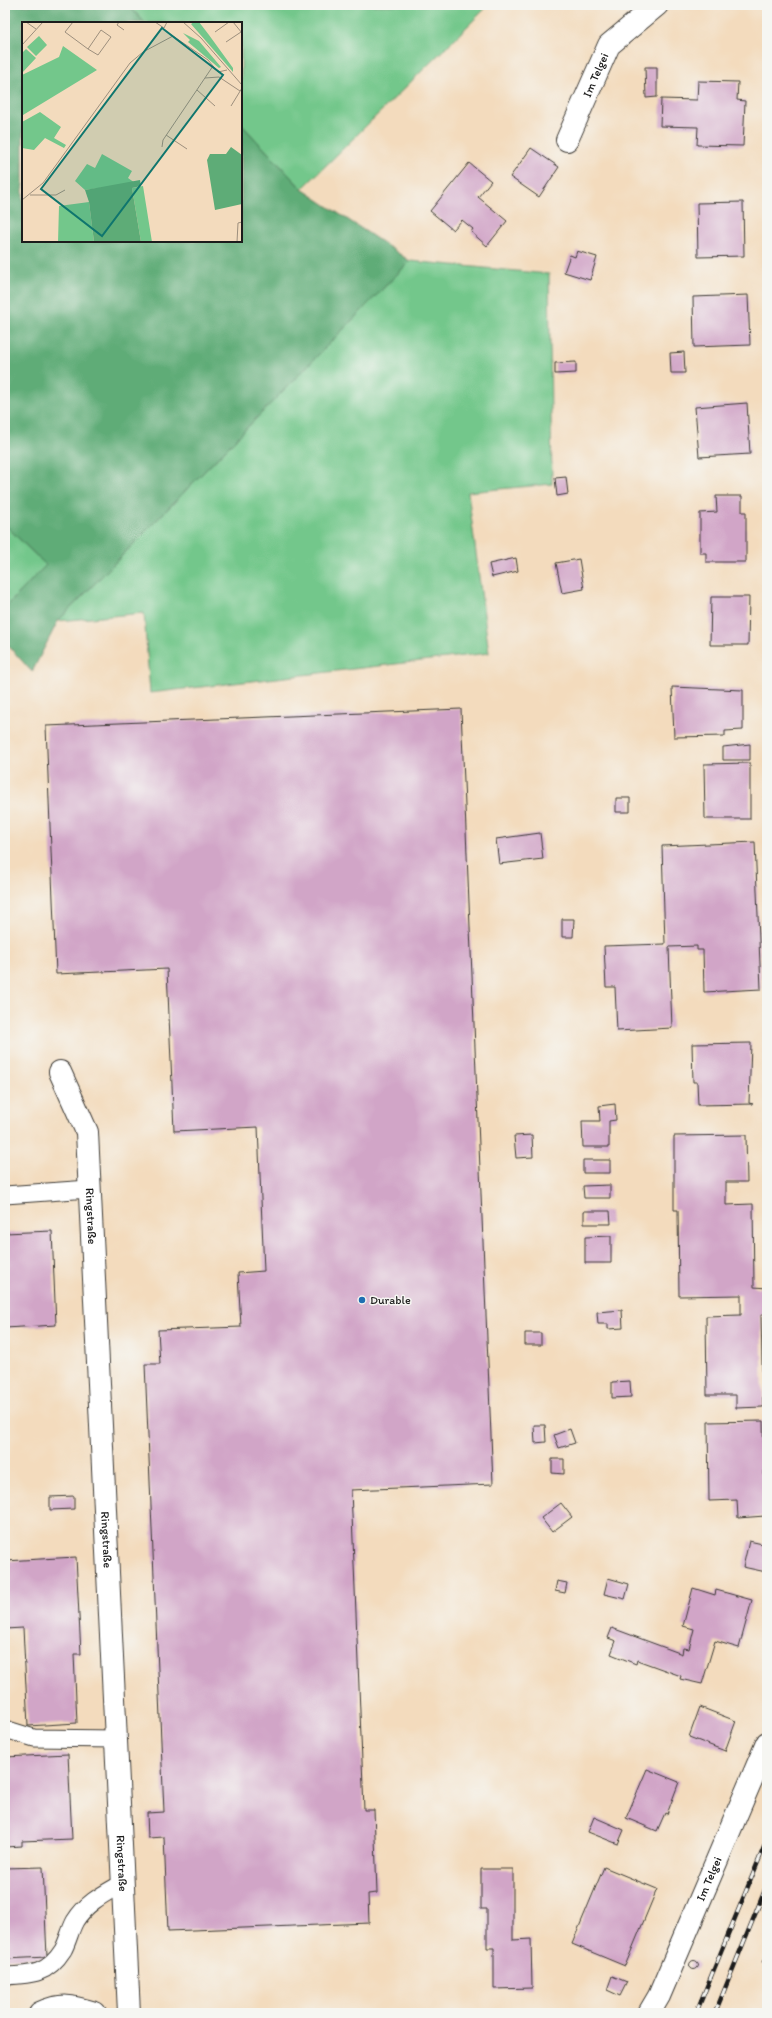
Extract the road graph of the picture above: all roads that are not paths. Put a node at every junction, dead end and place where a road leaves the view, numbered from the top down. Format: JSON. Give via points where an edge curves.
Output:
{"nodes":[{"id":1,"x":658,"y":5,"type":"edge"},
{"id":2,"x":567,"y":140,"type":"dead end"},
{"id":3,"x":60,"y":1072,"type":"dead end"},
{"id":4,"x":89,"y":1189,"type":"junction"},
{"id":5,"x":5,"y":1195,"type":"edge"},
{"id":6,"x":5,"y":1729,"type":"edge"},
{"id":7,"x":116,"y":1739,"type":"junction"},
{"id":8,"x":767,"y":1743,"type":"edge"},
{"id":9,"x":123,"y":1883,"type":"junction"},
{"id":10,"x":5,"y":1976,"type":"edge"},
{"id":11,"x":40,"y":2013,"type":"edge"},
{"id":12,"x":95,"y":2013,"type":"edge"},
{"id":13,"x":129,"y":2013,"type":"edge"},
{"id":14,"x":649,"y":2013,"type":"edge"}],
"edges":[{"from":1,"to":2,"type":"street","name":"Im Telgei","via":[[609,45]]},
{"from":3,"to":4,"type":"street","name":"Ringstraße","via":[[87,1132]]},
{"from":4,"to":5,"type":"lane"},
{"from":4,"to":7,"type":"street","name":"Ringstraße"},
{"from":6,"to":7,"type":"lane","via":[[34,1738]]},
{"from":7,"to":9,"type":"street","name":"Ringstraße"},
{"from":8,"to":14,"type":"street","name":"Im Telgei","via":[[659,1996]]},
{"from":9,"to":10,"type":"lane","via":[[93,1900],[75,1921],[63,1949],[50,1968],[28,1975]]},
{"from":9,"to":13,"type":"street","name":"Ringstraße"},
{"from":11,"to":12,"type":"street","via":[[55,2006],[76,2007]]}]}
